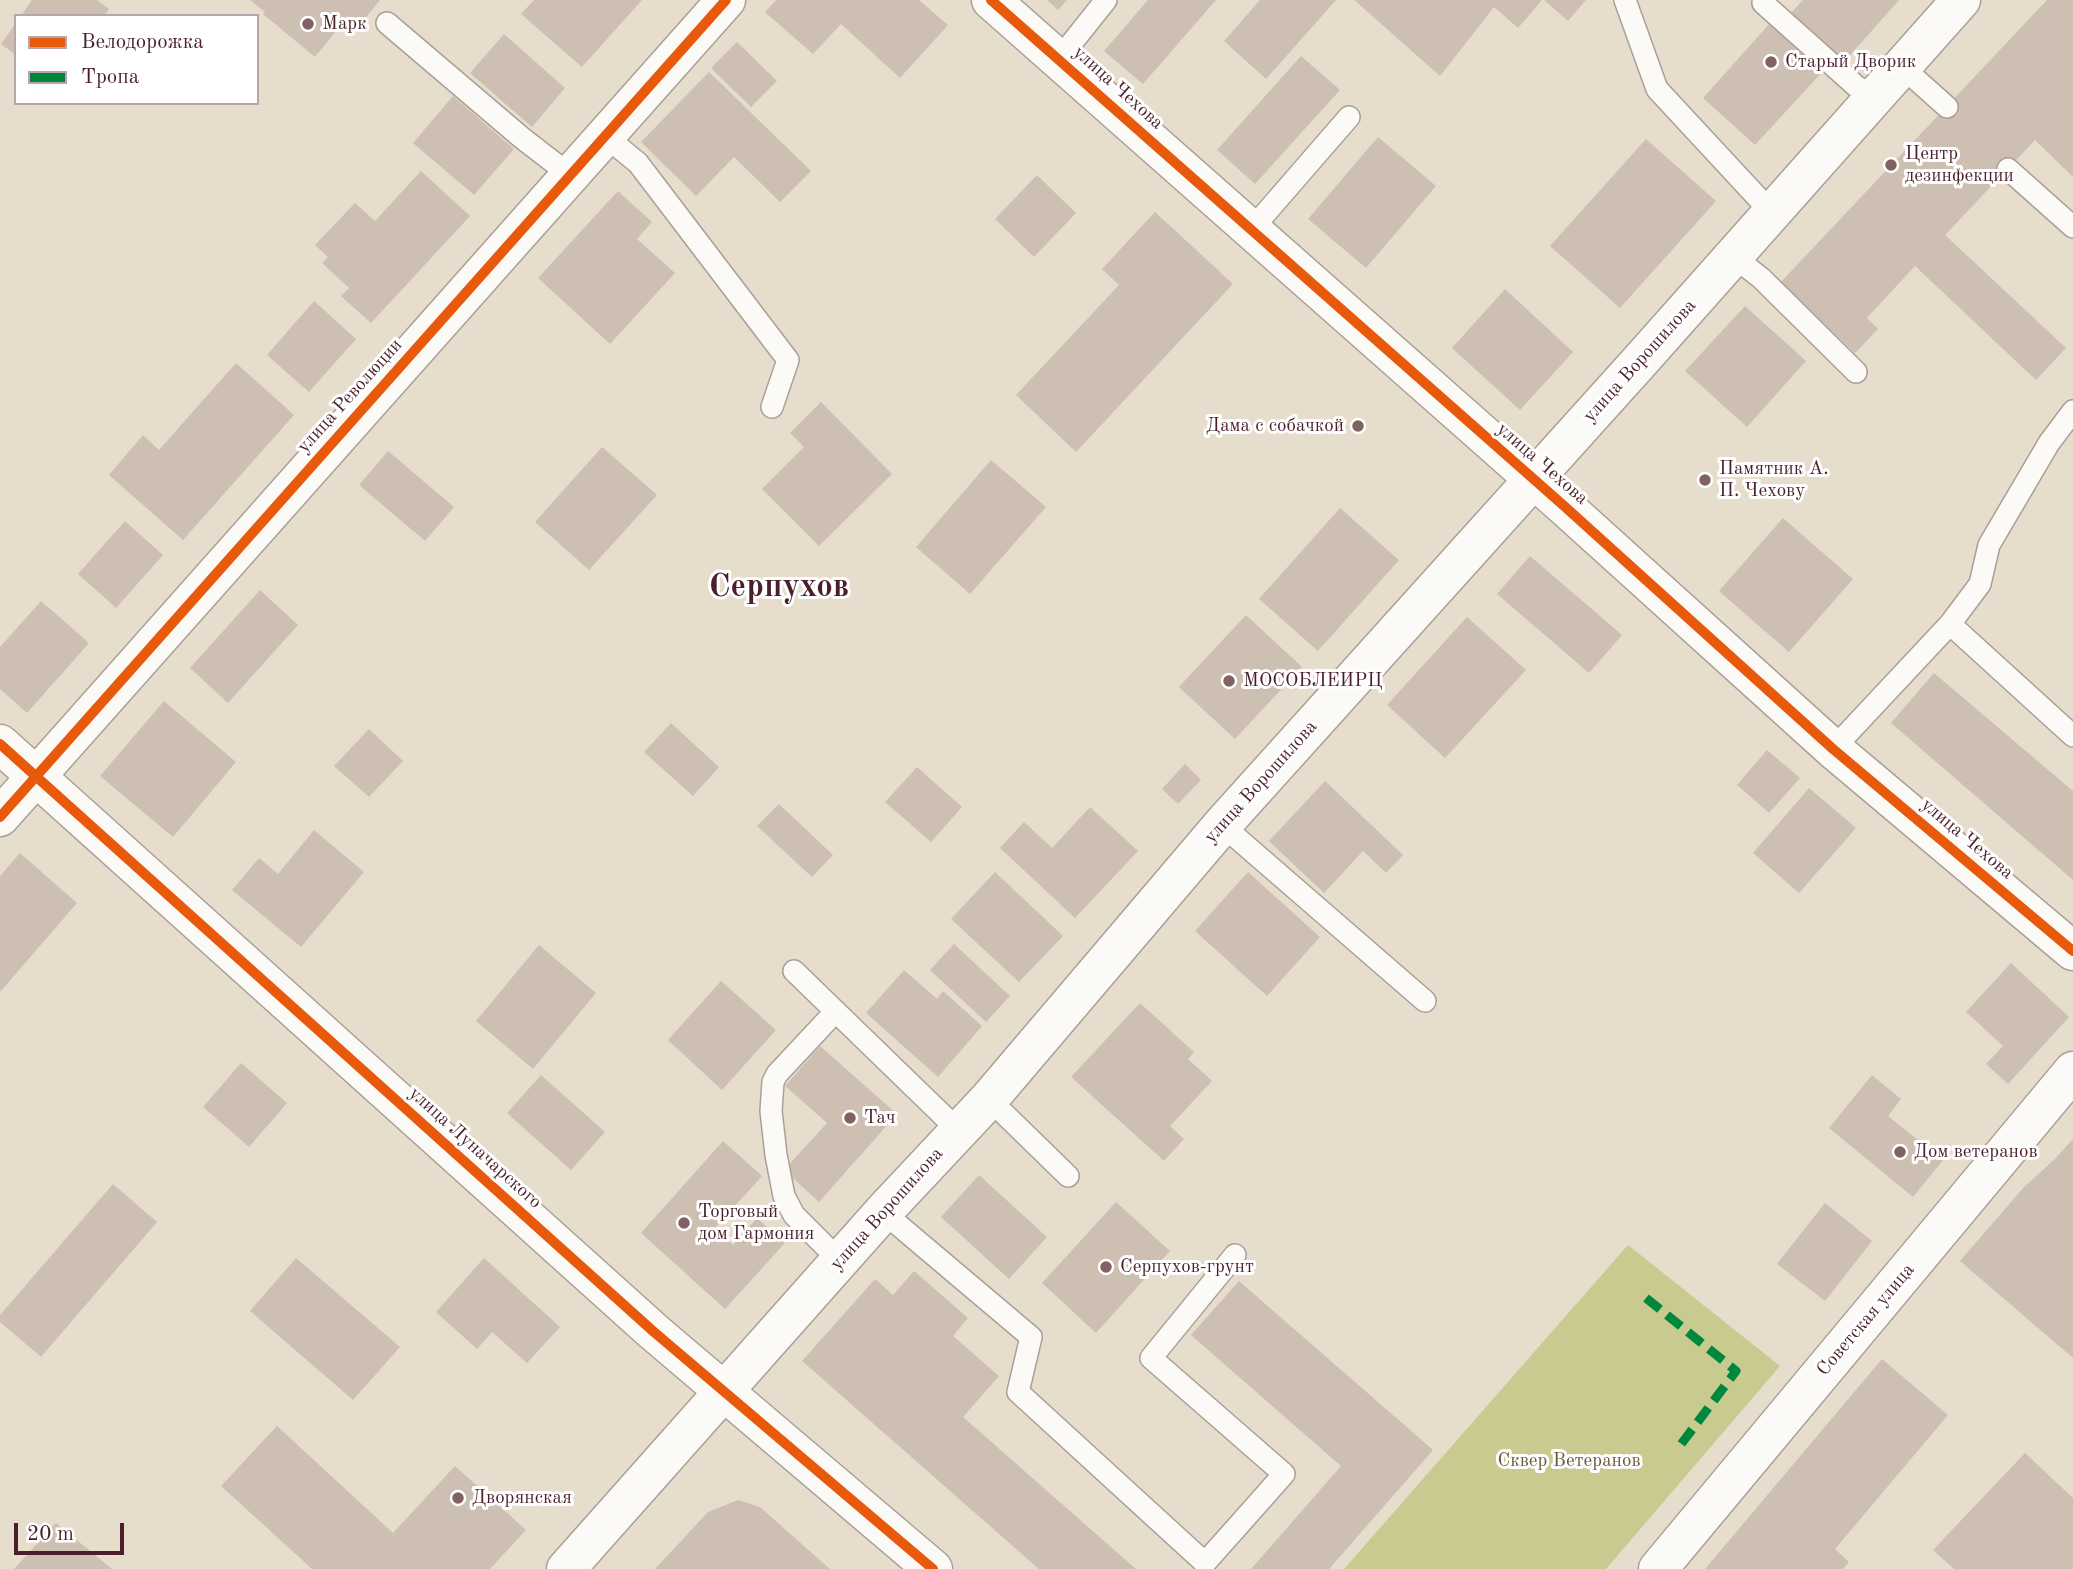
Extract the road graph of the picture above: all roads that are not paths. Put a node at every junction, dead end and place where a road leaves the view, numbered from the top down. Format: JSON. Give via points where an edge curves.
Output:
{"nodes":[{"id":1,"x":726,"y":0,"type":"edge"},
{"id":2,"x":990,"y":0,"type":"edge"},
{"id":3,"x":1106,"y":0,"type":"edge"},
{"id":4,"x":1625,"y":0,"type":"edge"},
{"id":5,"x":1961,"y":0,"type":"edge"},
{"id":6,"x":1763,"y":4,"type":"dead end"},
{"id":7,"x":387,"y":23,"type":"dead end"},
{"id":8,"x":1059,"y":59,"type":"junction"},
{"id":9,"x":1901,"y":66,"type":"junction"},
{"id":10,"x":1873,"y":97,"type":"junction"},
{"id":11,"x":1947,"y":107,"type":"dead end"},
{"id":12,"x":1349,"y":117,"type":"dead end"},
{"id":13,"x":605,"y":136,"type":"junction"},
{"id":14,"x":2008,"y":169,"type":"dead end"},
{"id":15,"x":570,"y":175,"type":"junction"},
{"id":16,"x":1772,"y":213,"type":"junction"},
{"id":17,"x":2073,"y":227,"type":"edge"},
{"id":18,"x":1251,"y":230,"type":"junction"},
{"id":19,"x":1734,"y":257,"type":"junction"},
{"id":20,"x":1856,"y":372,"type":"dead end"},
{"id":21,"x":772,"y":407,"type":"dead end"},
{"id":22,"x":2073,"y":411,"type":"edge"},
{"id":23,"x":1533,"y":478,"type":"junction"},
{"id":24,"x":1950,"y":624,"type":"junction"},
{"id":25,"x":2073,"y":736,"type":"edge"},
{"id":26,"x":0,"y":744,"type":"edge"},
{"id":27,"x":1833,"y":749,"type":"junction"},
{"id":28,"x":35,"y":776,"type":"junction"},
{"id":29,"x":0,"y":817,"type":"edge"},
{"id":30,"x":1222,"y":825,"type":"junction"},
{"id":31,"x":2073,"y":951,"type":"edge"},
{"id":32,"x":794,"y":971,"type":"dead end"},
{"id":33,"x":1425,"y":1001,"type":"dead end"},
{"id":34,"x":835,"y":1012,"type":"junction"},
{"id":35,"x":2073,"y":1071,"type":"edge"},
{"id":36,"x":989,"y":1099,"type":"junction"},
{"id":37,"x":958,"y":1131,"type":"junction"},
{"id":38,"x":1068,"y":1176,"type":"dead end"},
{"id":39,"x":883,"y":1212,"type":"junction"},
{"id":40,"x":1235,"y":1255,"type":"dead end"},
{"id":41,"x":840,"y":1261,"type":"junction"},
{"id":42,"x":723,"y":1391,"type":"junction"},
{"id":43,"x":566,"y":1569,"type":"edge"},
{"id":44,"x":933,"y":1569,"type":"edge"},
{"id":45,"x":1658,"y":1569,"type":"edge"}],
"edges":[{"from":1,"to":13,"type":"street","name":"улица Революции"},
{"from":2,"to":8,"type":"street","name":"улица Чехова"},
{"from":3,"to":8,"type":"lane"},
{"from":4,"to":16,"type":"lane","via":[[1657,89]]},
{"from":5,"to":9,"type":"street","name":"улица Ворошилова"},
{"from":6,"to":10,"type":"lane"},
{"from":7,"to":15,"type":"lane"},
{"from":8,"to":18,"type":"street","name":"улица Чехова"},
{"from":9,"to":10,"type":"street","name":"улица Ворошилова"},
{"from":9,"to":11,"type":"lane"},
{"from":10,"to":16,"type":"street","name":"улица Ворошилова"},
{"from":12,"to":18,"type":"lane"},
{"from":13,"to":15,"type":"street","name":"улица Революции"},
{"from":13,"to":21,"type":"lane","via":[[638,163],[788,360]]},
{"from":14,"to":17,"type":"lane"},
{"from":15,"to":28,"type":"street","name":"улица Революции"},
{"from":16,"to":19,"type":"street","name":"улица Ворошилова"},
{"from":18,"to":23,"type":"street","name":"улица Чехова"},
{"from":19,"to":20,"type":"lane"},
{"from":19,"to":23,"type":"street","name":"улица Ворошилова"},
{"from":22,"to":24,"type":"lane","via":[[1989,545],[1980,584]]},
{"from":23,"to":27,"type":"street","name":"улица Чехова"},
{"from":23,"to":30,"type":"street","name":"улица Ворошилова"},
{"from":24,"to":25,"type":"lane"},
{"from":24,"to":27,"type":"lane"},
{"from":26,"to":28,"type":"street","name":"улица Луначарского"},
{"from":27,"to":31,"type":"street","name":"улица Чехова"},
{"from":28,"to":29,"type":"street","name":"улица Революции"},
{"from":28,"to":42,"type":"street","name":"улица Луначарского"},
{"from":30,"to":33,"type":"lane"},
{"from":30,"to":36,"type":"street","name":"улица Ворошилова"},
{"from":32,"to":34,"type":"lane"},
{"from":34,"to":37,"type":"lane"},
{"from":34,"to":41,"type":"lane","via":[[777,1074],[771,1111],[784,1196],[794,1214]]},
{"from":35,"to":45,"type":"street","name":"Советская улица"},
{"from":36,"to":37,"type":"street","name":"улица Ворошилова"},
{"from":36,"to":38,"type":"lane"},
{"from":37,"to":39,"type":"street","name":"улица Ворошилова"},
{"from":39,"to":40,"type":"lane","via":[[1031,1337],[1018,1392],[1205,1563],[1284,1474],[1151,1358]]},
{"from":39,"to":41,"type":"street","name":"улица Ворошилова"},
{"from":41,"to":42,"type":"street","name":"улица Ворошилова"},
{"from":42,"to":43,"type":"street","name":"улица Ворошилова"},
{"from":42,"to":44,"type":"street","name":"улица Луначарского"}]}
